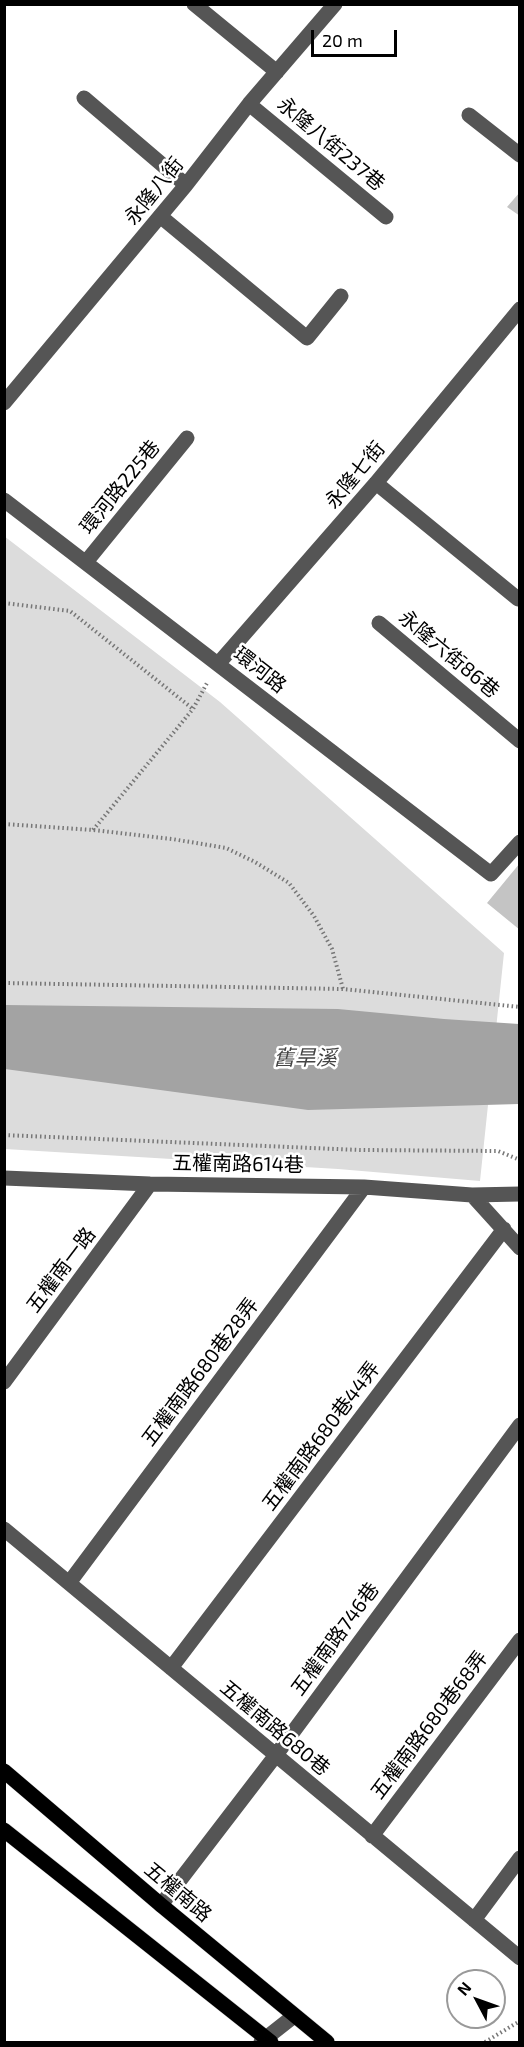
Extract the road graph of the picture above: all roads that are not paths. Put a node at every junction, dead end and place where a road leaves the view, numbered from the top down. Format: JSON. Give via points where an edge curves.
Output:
{"nodes":[{"id":1,"x":194,"y":4,"type":"edge"},
{"id":2,"x":334,"y":4,"type":"edge"},
{"id":3,"x":277,"y":72,"type":"junction"},
{"id":4,"x":84,"y":98,"type":"dead end"},
{"id":5,"x":249,"y":104,"type":"junction"},
{"id":6,"x":469,"y":115,"type":"dead end"},
{"id":7,"x":519,"y":155,"type":"edge"},
{"id":8,"x":186,"y":185,"type":"junction"},
{"id":9,"x":160,"y":216,"type":"junction"},
{"id":10,"x":386,"y":217,"type":"dead end"},
{"id":11,"x":341,"y":296,"type":"dead end"},
{"id":12,"x":519,"y":309,"type":"edge"},
{"id":13,"x":4,"y":403,"type":"edge"},
{"id":14,"x":187,"y":438,"type":"dead end"},
{"id":15,"x":376,"y":483,"type":"junction"},
{"id":16,"x":4,"y":500,"type":"edge"},
{"id":17,"x":86,"y":562,"type":"junction"},
{"id":18,"x":518,"y":599,"type":"edge"},
{"id":19,"x":379,"y":623,"type":"dead end"},
{"id":20,"x":218,"y":664,"type":"junction"},
{"id":21,"x":519,"y":741,"type":"edge"},
{"id":22,"x":519,"y":842,"type":"edge"},
{"id":23,"x":4,"y":1178,"type":"edge"},
{"id":24,"x":150,"y":1184,"type":"junction"},
{"id":25,"x":364,"y":1187,"type":"junction"},
{"id":26,"x":519,"y":1194,"type":"edge"},
{"id":27,"x":472,"y":1195,"type":"junction"},
{"id":28,"x":504,"y":1229,"type":"junction"},
{"id":29,"x":519,"y":1248,"type":"edge"},
{"id":30,"x":4,"y":1382,"type":"edge"},
{"id":31,"x":519,"y":1425,"type":"edge"},
{"id":32,"x":4,"y":1529,"type":"edge"},
{"id":33,"x":69,"y":1583,"type":"junction"},
{"id":34,"x":519,"y":1640,"type":"edge"},
{"id":35,"x":171,"y":1668,"type":"junction"},
{"id":36,"x":276,"y":1755,"type":"junction"},
{"id":37,"x":4,"y":1771,"type":"edge"},
{"id":38,"x":4,"y":1830,"type":"edge"},
{"id":39,"x":372,"y":1836,"type":"junction"},
{"id":40,"x":519,"y":1858,"type":"edge"},
{"id":41,"x":161,"y":1905,"type":"junction"},
{"id":42,"x":474,"y":1920,"type":"junction"},
{"id":43,"x":519,"y":1958,"type":"edge"},
{"id":44,"x":294,"y":2016,"type":"junction"},
{"id":45,"x":266,"y":2041,"type":"edge"},
{"id":46,"x":327,"y":2043,"type":"edge"}],
"edges":[{"from":1,"to":3,"type":"street"},
{"from":2,"to":3,"type":"street","name":"永隆八街"},
{"from":3,"to":5,"type":"street","name":"永隆八街"},
{"from":4,"to":8,"type":"street"},
{"from":5,"to":8,"type":"street","name":"永隆八街"},
{"from":5,"to":10,"type":"street","name":"永隆八街237巷"},
{"from":6,"to":7,"type":"street"},
{"from":8,"to":9,"type":"street","name":"永隆八街"},
{"from":9,"to":11,"type":"street","via":[[307,338]]},
{"from":9,"to":13,"type":"street","name":"永隆八街"},
{"from":12,"to":15,"type":"street","name":"永隆七街"},
{"from":14,"to":17,"type":"street","name":"環河路225巷"},
{"from":15,"to":18,"type":"street"},
{"from":15,"to":20,"type":"street","name":"永隆七街"},
{"from":16,"to":17,"type":"street","name":"環河路"},
{"from":17,"to":20,"type":"street","name":"環河路"},
{"from":19,"to":21,"type":"street","name":"永隆六街86巷"},
{"from":20,"to":22,"type":"street","name":"環河路","via":[[491,874]]},
{"from":23,"to":24,"type":"street","name":"五權南路614巷"},
{"from":24,"to":25,"type":"street","name":"五權南路614巷"},
{"from":24,"to":30,"type":"street","name":"五權南一路"},
{"from":25,"to":27,"type":"street","name":"五權南路614巷"},
{"from":25,"to":33,"type":"street","name":"五權南路680巷28弄"},
{"from":26,"to":27,"type":"street","name":"五權南路614巷"},
{"from":27,"to":28,"type":"street"},
{"from":28,"to":29,"type":"street"},
{"from":28,"to":35,"type":"street","name":"五權南路680巷44弄"},
{"from":31,"to":36,"type":"street","name":"五權南路746巷"},
{"from":32,"to":33,"type":"street","name":"五權南路680巷"},
{"from":33,"to":35,"type":"street","name":"五權南路680巷"},
{"from":34,"to":39,"type":"street","name":"五權南路680巷68弄"},
{"from":35,"to":36,"type":"street","name":"五權南路680巷"},
{"from":36,"to":39,"type":"street","name":"五權南路680巷"},
{"from":36,"to":41,"type":"street","name":"五權南路746巷"},
{"from":37,"to":41,"type":"main road","name":"五權南路"},
{"from":38,"to":45,"type":"main road"},
{"from":39,"to":42,"type":"street","name":"五權南路680巷"},
{"from":40,"to":42,"type":"street"},
{"from":41,"to":44,"type":"main road","name":"五權南路"},
{"from":42,"to":43,"type":"street","name":"五權南路680巷"},
{"from":44,"to":45,"type":"street"},
{"from":44,"to":46,"type":"main road","name":"五權南路"}]}
